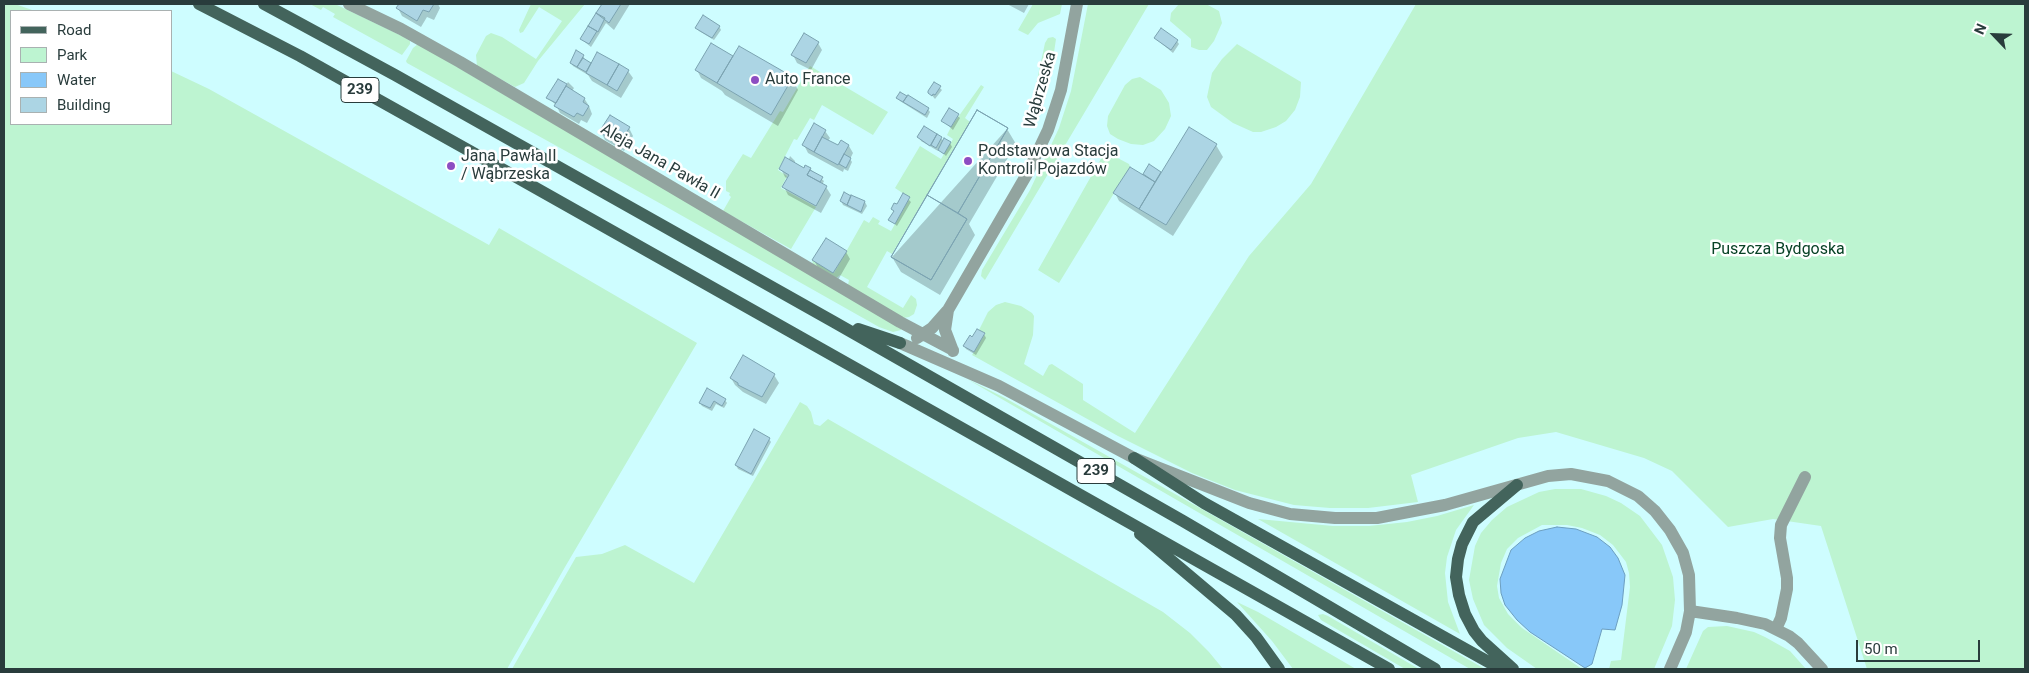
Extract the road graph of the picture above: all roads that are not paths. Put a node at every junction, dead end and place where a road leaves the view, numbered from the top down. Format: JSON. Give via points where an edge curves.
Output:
{"nodes":[{"id":1,"x":199,"y":4,"type":"edge"},
{"id":2,"x":264,"y":4,"type":"edge"},
{"id":3,"x":349,"y":4,"type":"edge"},
{"id":4,"x":1077,"y":4,"type":"edge"},
{"id":5,"x":948,"y":310,"type":"junction"},
{"id":6,"x":834,"y":322,"type":"junction"},
{"id":7,"x":923,"y":334,"type":"junction"},
{"id":8,"x":900,"y":343,"type":"junction"},
{"id":9,"x":953,"y":350,"type":"junction"},
{"id":10,"x":962,"y":369,"type":"junction"},
{"id":11,"x":1134,"y":458,"type":"junction"},
{"id":12,"x":1805,"y":477,"type":"dead end"},
{"id":13,"x":1517,"y":485,"type":"junction"},
{"id":14,"x":1113,"y":512,"type":"junction"},
{"id":15,"x":1690,"y":611,"type":"junction"},
{"id":16,"x":1776,"y":629,"type":"junction"},
{"id":17,"x":1278,"y":669,"type":"edge"},
{"id":18,"x":1389,"y":669,"type":"edge"},
{"id":19,"x":1435,"y":669,"type":"edge"},
{"id":20,"x":1501,"y":669,"type":"edge"},
{"id":21,"x":1513,"y":669,"type":"edge"},
{"id":22,"x":1670,"y":669,"type":"edge"},
{"id":23,"x":1822,"y":669,"type":"edge"}],
"edges":[{"from":1,"to":14,"type":"main road","number":"239","via":[[300,56]]},
{"from":2,"to":6,"type":"main road","number":"239"},
{"from":3,"to":7,"type":"street","name":"Aleja Jana Pawła II","via":[[460,62]]},
{"from":4,"to":5,"type":"street","name":"Wąbrzeska","via":[[1061,90],[1048,130],[1027,174]]},
{"from":5,"to":7,"type":"street","name":"Wąbrzeska"},
{"from":5,"to":9,"type":"street","name":"Wąbrzeska","via":[[945,330]]},
{"from":6,"to":8,"type":"main road"},
{"from":6,"to":19,"type":"main road","number":"239"},
{"from":7,"to":8,"type":"street","name":"Wąbrzeska"},
{"from":7,"to":9,"type":"street","name":"Aleja Jana Pawła II"},
{"from":8,"to":10,"type":"street"},
{"from":9,"to":10,"type":"street","name":"Wąbrzeska"},
{"from":10,"to":11,"type":"street"},
{"from":11,"to":13,"type":"street","via":[[1249,503],[1290,514],[1334,518],[1378,518],[1444,505]]},
{"from":11,"to":20,"type":"main road","via":[[1204,503]]},
{"from":12,"to":16,"type":"street","via":[[1781,525],[1787,589]]},
{"from":13,"to":15,"type":"street","via":[[1548,476],[1578,474],[1608,481],[1638,496],[1662,519],[1683,553]]},
{"from":13,"to":21,"type":"main road","via":[[1473,522],[1462,544],[1456,577],[1462,604],[1474,631]]},
{"from":14,"to":17,"type":"main road","via":[[1236,615]]},
{"from":14,"to":18,"type":"main road","number":"239"},
{"from":15,"to":16,"type":"street","via":[[1749,620]]},
{"from":15,"to":22,"type":"street","via":[[1686,632]]},
{"from":16,"to":23,"type":"street","via":[[1806,650]]}]}
